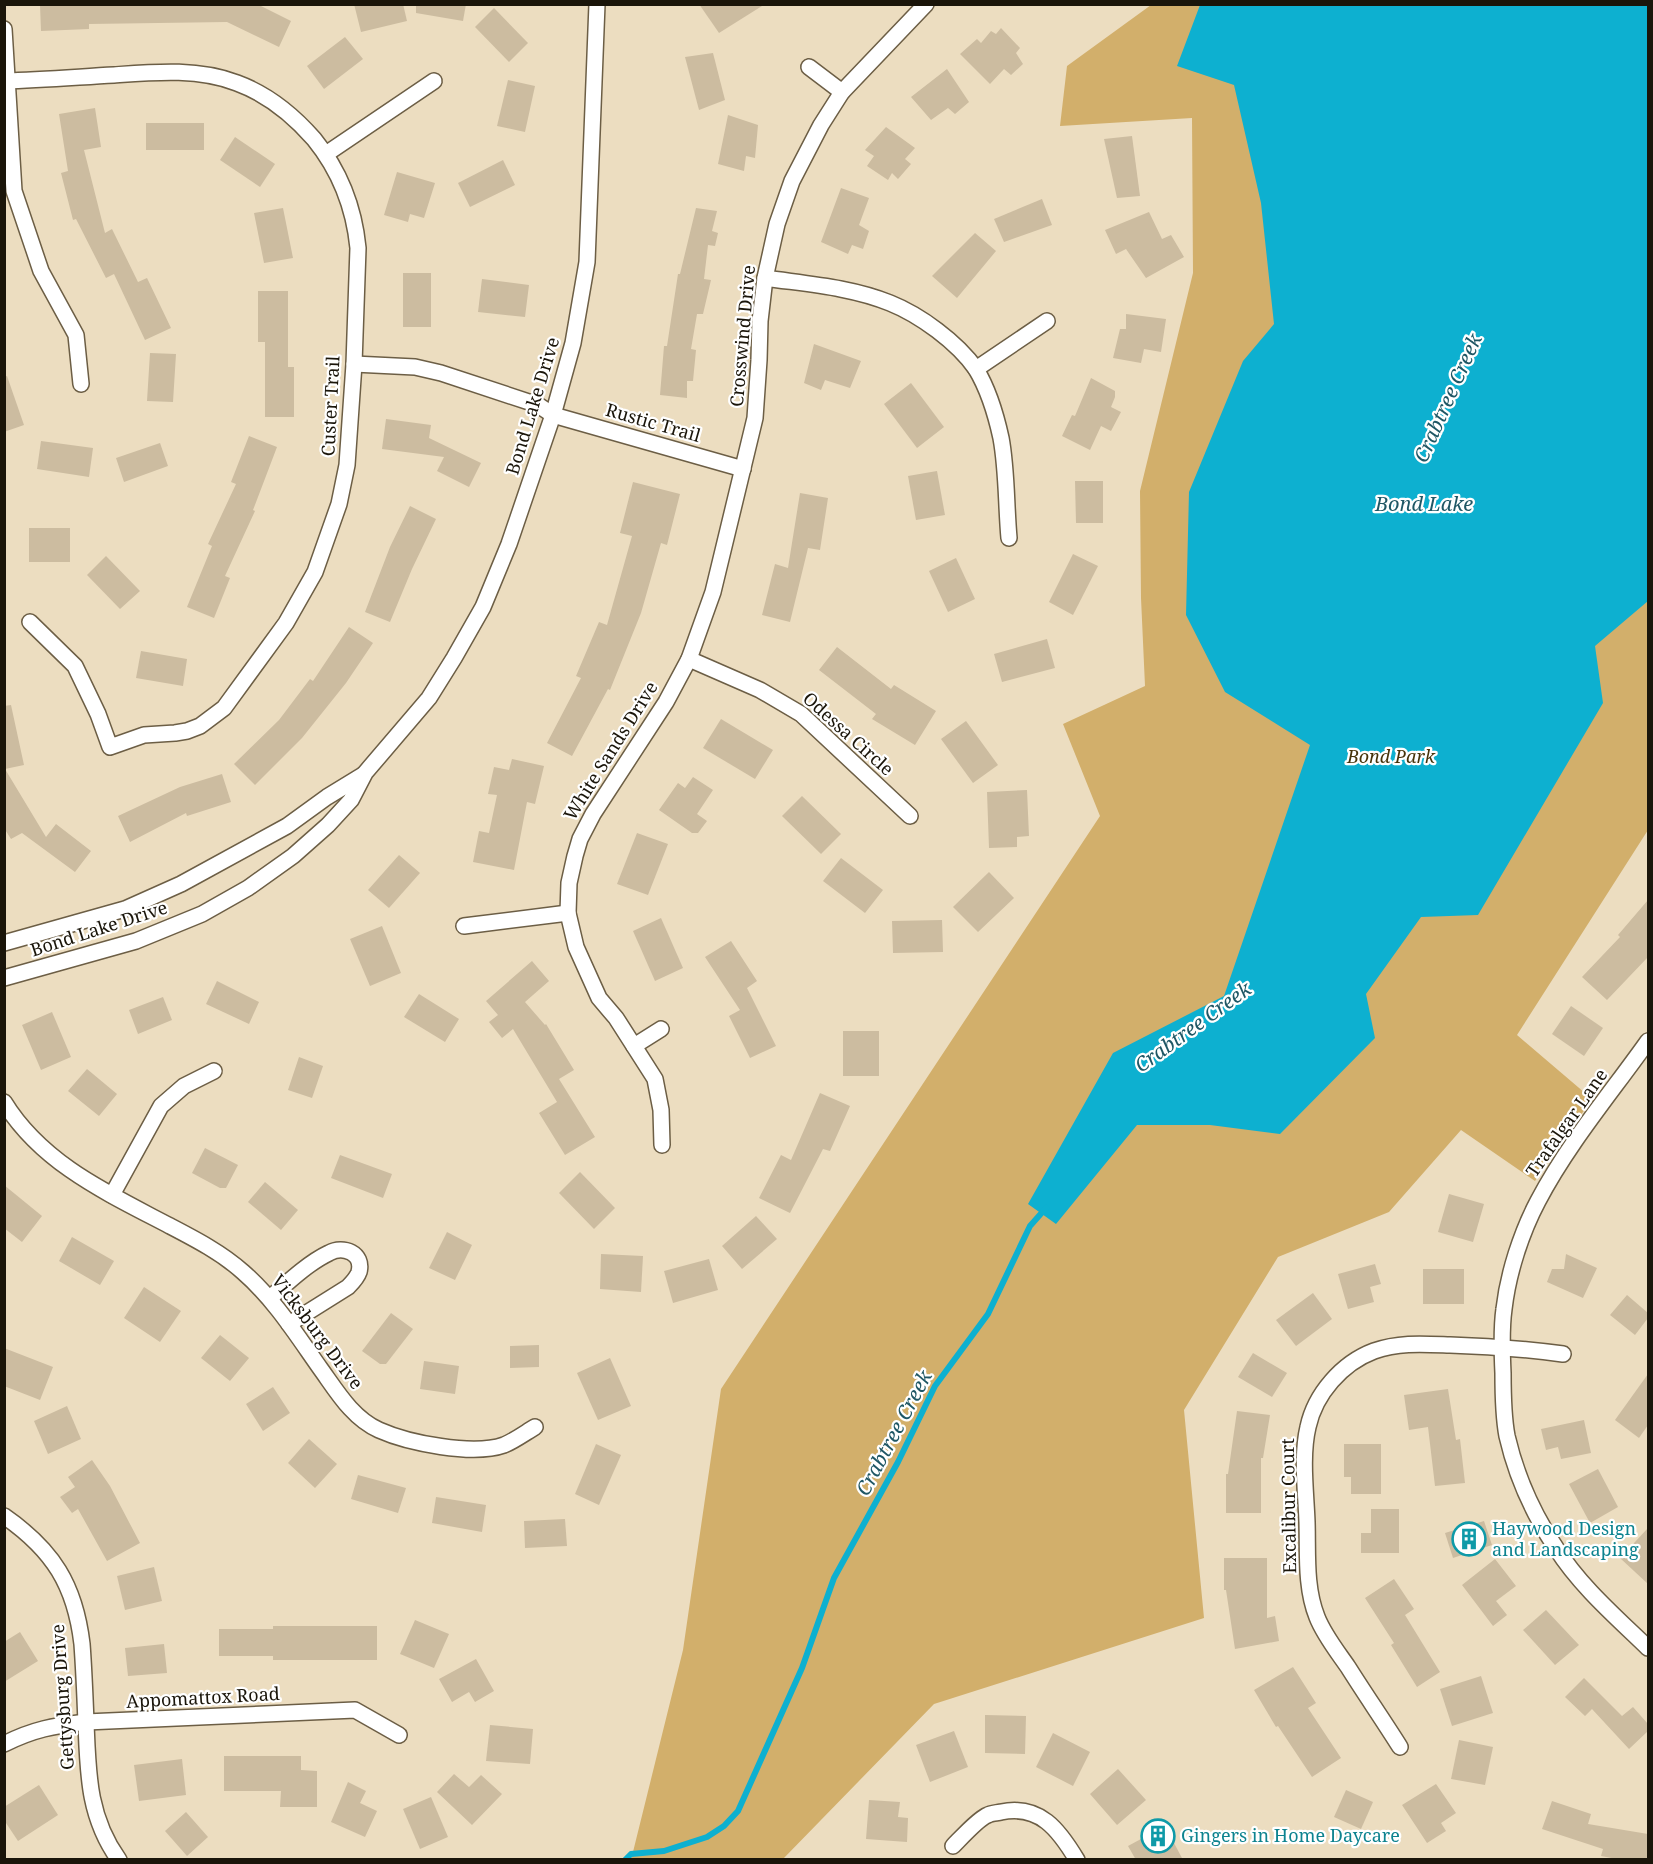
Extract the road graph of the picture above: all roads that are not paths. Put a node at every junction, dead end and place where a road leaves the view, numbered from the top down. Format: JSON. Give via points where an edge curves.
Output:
{"nodes":[{"id":1,"x":597,"y":4,"type":"edge"},
{"id":2,"x":926,"y":4,"type":"edge"},
{"id":3,"x":4,"y":29,"type":"edge"},
{"id":4,"x":809,"y":67,"type":"dead end"},
{"id":5,"x":6,"y":81,"type":"edge"},
{"id":6,"x":434,"y":81,"type":"dead end"},
{"id":7,"x":842,"y":92,"type":"junction"},
{"id":8,"x":326,"y":154,"type":"junction"},
{"id":9,"x":765,"y":278,"type":"junction"},
{"id":10,"x":1047,"y":321,"type":"dead end"},
{"id":11,"x":354,"y":364,"type":"junction"},
{"id":12,"x":976,"y":369,"type":"junction"},
{"id":13,"x":81,"y":384,"type":"dead end"},
{"id":14,"x":553,"y":415,"type":"junction"},
{"id":15,"x":743,"y":469,"type":"junction"},
{"id":16,"x":1009,"y":538,"type":"dead end"},
{"id":17,"x":30,"y":622,"type":"dead end"},
{"id":18,"x":689,"y":659,"type":"junction"},
{"id":19,"x":365,"y":773,"type":"junction"},
{"id":20,"x":910,"y":816,"type":"dead end"},
{"id":21,"x":568,"y":913,"type":"junction"},
{"id":22,"x":464,"y":926,"type":"dead end"},
{"id":23,"x":4,"y":942,"type":"edge"},
{"id":24,"x":4,"y":978,"type":"edge"},
{"id":25,"x":661,"y":1029,"type":"dead end"},
{"id":26,"x":1648,"y":1041,"type":"edge"},
{"id":27,"x":634,"y":1046,"type":"junction"},
{"id":28,"x":213,"y":1071,"type":"dead end"},
{"id":29,"x":4,"y":1102,"type":"edge"},
{"id":30,"x":662,"y":1145,"type":"dead end"},
{"id":31,"x":112,"y":1195,"type":"junction"},
{"id":32,"x":270,"y":1298,"type":"junction"},
{"id":33,"x":289,"y":1324,"type":"junction"},
{"id":34,"x":1502,"y":1347,"type":"junction"},
{"id":35,"x":1563,"y":1354,"type":"dead end"},
{"id":36,"x":535,"y":1427,"type":"dead end"},
{"id":37,"x":4,"y":1516,"type":"edge"},
{"id":38,"x":1648,"y":1648,"type":"edge"},
{"id":39,"x":86,"y":1722,"type":"junction"},
{"id":40,"x":399,"y":1735,"type":"dead end"},
{"id":41,"x":4,"y":1744,"type":"edge"},
{"id":42,"x":1400,"y":1747,"type":"dead end"},
{"id":43,"x":953,"y":1846,"type":"dead end"},
{"id":44,"x":119,"y":1860,"type":"edge"},
{"id":45,"x":1077,"y":1860,"type":"edge"}],
"edges":[{"from":1,"to":14,"type":"street","name":"Bond Lake Drive","via":[[587,262],[573,343]]},
{"from":2,"to":7,"type":"street","name":"Crosswind Drive"},
{"from":3,"to":5,"type":"street"},
{"from":4,"to":7,"type":"street"},
{"from":5,"to":8,"type":"street","name":"Custer Trail","via":[[151,73],[214,77],[238,83],[284,110]]},
{"from":5,"to":13,"type":"street","via":[[14,190],[41,271],[76,335]]},
{"from":6,"to":8,"type":"street"},
{"from":7,"to":9,"type":"street","name":"Crosswind Drive","via":[[792,181]]},
{"from":8,"to":11,"type":"street","name":"Custer Trail","via":[[347,196],[356,226]]},
{"from":9,"to":12,"type":"street","via":[[827,287],[892,303],[937,330]]},
{"from":9,"to":15,"type":"street","name":"Crosswind Drive","via":[[755,418]]},
{"from":10,"to":12,"type":"street"},
{"from":11,"to":14,"type":"street","name":"Rustic Trail","via":[[441,373],[538,405]]},
{"from":11,"to":17,"type":"street","name":"Custer Trail","via":[[347,465],[322,556],[286,623],[213,718],[187,731],[144,735],[110,747],[75,666]]},
{"from":12,"to":16,"type":"street","via":[[991,403],[1003,451]]},
{"from":14,"to":15,"type":"street","name":"Rustic Trail"},
{"from":14,"to":19,"type":"street","name":"Bond Lake Drive","via":[[483,607],[429,698]]},
{"from":15,"to":18,"type":"street","name":"White Sands Drive","via":[[713,592]]},
{"from":18,"to":20,"type":"street","name":"Odessa Circle","via":[[760,690],[801,714]]},
{"from":18,"to":21,"type":"street","name":"White Sands Drive","via":[[580,839],[569,883]]},
{"from":19,"to":23,"type":"street","name":"Bond Lake Drive","via":[[286,826],[181,884],[125,909]]},
{"from":19,"to":24,"type":"street","name":"Bond Lake Drive","via":[[351,800],[328,825],[293,856],[225,902],[136,941]]},
{"from":21,"to":22,"type":"street"},
{"from":21,"to":27,"type":"street","name":"White Sands Drive","via":[[576,948],[589,978]]},
{"from":25,"to":27,"type":"street"},
{"from":26,"to":34,"type":"street","name":"Trafalgar Lane","via":[[1536,1204],[1507,1289]]},
{"from":27,"to":30,"type":"street","name":"White Sands Drive","via":[[655,1078]]},
{"from":28,"to":31,"type":"street","via":[[184,1086],[161,1106]]},
{"from":29,"to":31,"type":"street","name":"Vicksburg Drive","via":[[49,1154]]},
{"from":31,"to":32,"type":"street","name":"Vicksburg Drive","via":[[215,1251]]},
{"from":32,"to":33,"type":"street","name":"Vicksburg Drive"},
{"from":32,"to":33,"type":"street","via":[[329,1252],[346,1250],[355,1255],[359,1261],[356,1279]]},
{"from":33,"to":36,"type":"street","name":"Vicksburg Drive","via":[[347,1405],[377,1430],[423,1444],[478,1450],[504,1445]]},
{"from":34,"to":35,"type":"street","name":"Excalibur Court"},
{"from":34,"to":38,"type":"street","name":"Trafalgar Lane","via":[[1507,1436],[1533,1506],[1556,1549],[1590,1590]]},
{"from":34,"to":42,"type":"street","name":"Excalibur Court","via":[[1410,1344],[1372,1352],[1356,1360],[1325,1389],[1308,1427],[1311,1597],[1327,1637]]},
{"from":37,"to":39,"type":"street","name":"Gettysburg Drive","via":[[27,1531],[49,1555],[72,1598],[81,1633]]},
{"from":39,"to":40,"type":"street","name":"Appomattox Road","via":[[355,1710]]},
{"from":39,"to":41,"type":"street","name":"Appomattox Road","via":[[51,1726]]},
{"from":39,"to":44,"type":"street","name":"Gettysburg Drive","via":[[89,1787],[95,1813]]},
{"from":43,"to":45,"type":"street","via":[[987,1815],[1025,1811],[1049,1823]]}]}
